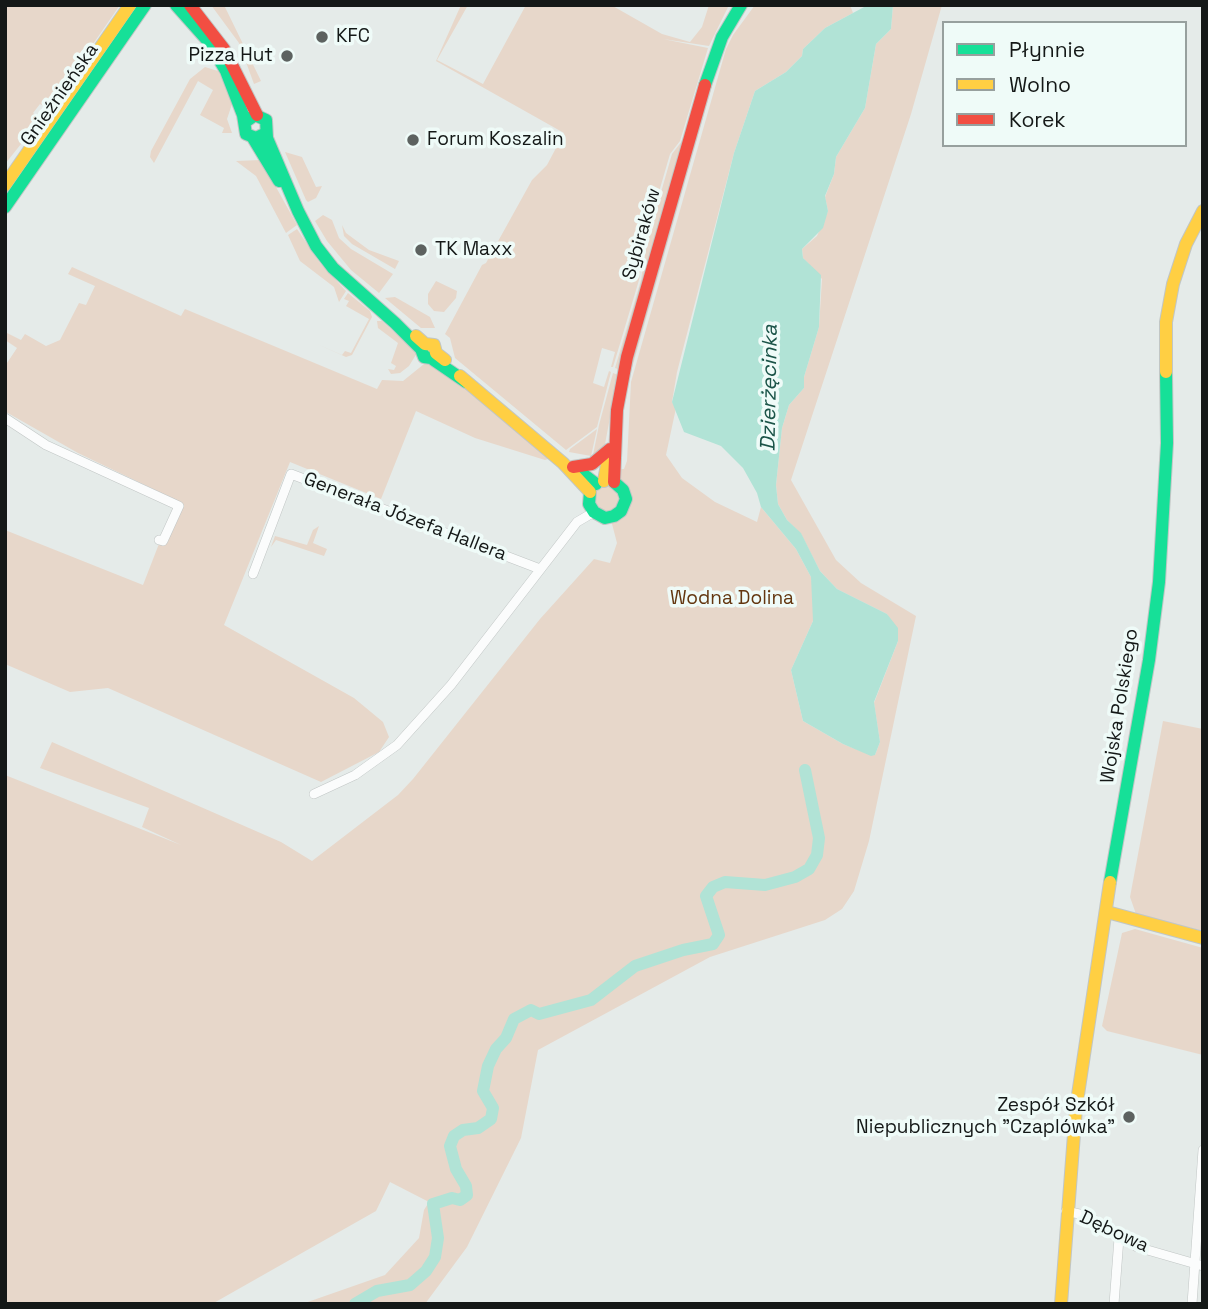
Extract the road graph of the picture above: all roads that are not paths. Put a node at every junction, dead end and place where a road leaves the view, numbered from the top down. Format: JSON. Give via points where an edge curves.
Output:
{"nodes":[{"id":1,"x":130,"y":5,"type":"edge"},
{"id":2,"x":145,"y":5,"type":"edge"},
{"id":3,"x":176,"y":5,"type":"edge"},
{"id":4,"x":190,"y":5,"type":"edge"},
{"id":5,"x":741,"y":5,"type":"edge"},
{"id":6,"x":257,"y":115,"type":"junction"},
{"id":7,"x":245,"y":122,"type":"junction"},
{"id":8,"x":260,"y":136,"type":"junction"},
{"id":9,"x":5,"y":185,"type":"edge"},
{"id":10,"x":5,"y":207,"type":"edge"},
{"id":11,"x":1203,"y":211,"type":"edge"},
{"id":12,"x":617,"y":411,"type":"junction"},
{"id":13,"x":5,"y":418,"type":"edge"},
{"id":14,"x":610,"y":449,"type":"junction"},
{"id":15,"x":568,"y":465,"type":"junction"},
{"id":16,"x":601,"y":485,"type":"junction"},
{"id":17,"x":594,"y":512,"type":"junction"},
{"id":18,"x":159,"y":540,"type":"dead end"},
{"id":19,"x":540,"y":569,"type":"junction"},
{"id":20,"x":253,"y":573,"type":"dead end"},
{"id":21,"x":314,"y":794,"type":"dead end"},
{"id":22,"x":1107,"y":912,"type":"junction"},
{"id":23,"x":1203,"y":938,"type":"edge"},
{"id":24,"x":1203,"y":1150,"type":"edge"},
{"id":25,"x":1066,"y":1211,"type":"junction"},
{"id":26,"x":1119,"y":1238,"type":"junction"},
{"id":27,"x":1199,"y":1264,"type":"edge"},
{"id":28,"x":1061,"y":1304,"type":"edge"},
{"id":29,"x":1114,"y":1304,"type":"edge"},
{"id":30,"x":1192,"y":1304,"type":"edge"}],
"edges":[{"from":1,"to":9,"type":"street","name":"Gnieźnieńska"},
{"from":2,"to":10,"type":"street","name":"Gnieźnieńska"},
{"from":3,"to":7,"type":"street","via":[[218,56]]},
{"from":4,"to":6,"type":"street","via":[[224,49]]},
{"from":5,"to":12,"type":"street","name":"Sybiraków","via":[[711,66],[627,357]]},
{"from":6,"to":7,"type":"street"},
{"from":6,"to":8,"type":"street","via":[[266,120]]},
{"from":7,"to":8,"type":"street","via":[[245,131]]},
{"from":8,"to":15,"type":"street","via":[[309,234],[333,268]]},
{"from":11,"to":22,"type":"street","name":"Wojska Polskiego","via":[[1173,284],[1167,322],[1167,443],[1159,582]]},
{"from":12,"to":14,"type":"street"},
{"from":12,"to":16,"type":"street","name":"Sybiraków"},
{"from":13,"to":18,"type":"street","via":[[70,457],[179,506],[163,541]]},
{"from":14,"to":15,"type":"street","via":[[592,464]]},
{"from":14,"to":16,"type":"street"},
{"from":15,"to":16,"type":"street"},
{"from":16,"to":17,"type":"street","via":[[589,504]]},
{"from":16,"to":17,"type":"street","via":[[625,494],[621,511],[605,518]]},
{"from":17,"to":19,"type":"street","via":[[577,522]]},
{"from":19,"to":20,"type":"street","name":"Generała Józefa Hallera","via":[[291,474]]},
{"from":19,"to":21,"type":"street","via":[[451,685],[397,745],[355,775]]},
{"from":22,"to":23,"type":"street"},
{"from":22,"to":25,"type":"street","name":"Wojska Polskiego","via":[[1076,1108]]},
{"from":24,"to":27,"type":"street"},
{"from":25,"to":26,"type":"street","name":"Dębowa","via":[[1088,1216]]},
{"from":25,"to":28,"type":"street","name":"Wojska Polskiego"},
{"from":26,"to":27,"type":"street","name":"Dębowa"},
{"from":26,"to":29,"type":"street"},
{"from":27,"to":30,"type":"street"}]}
